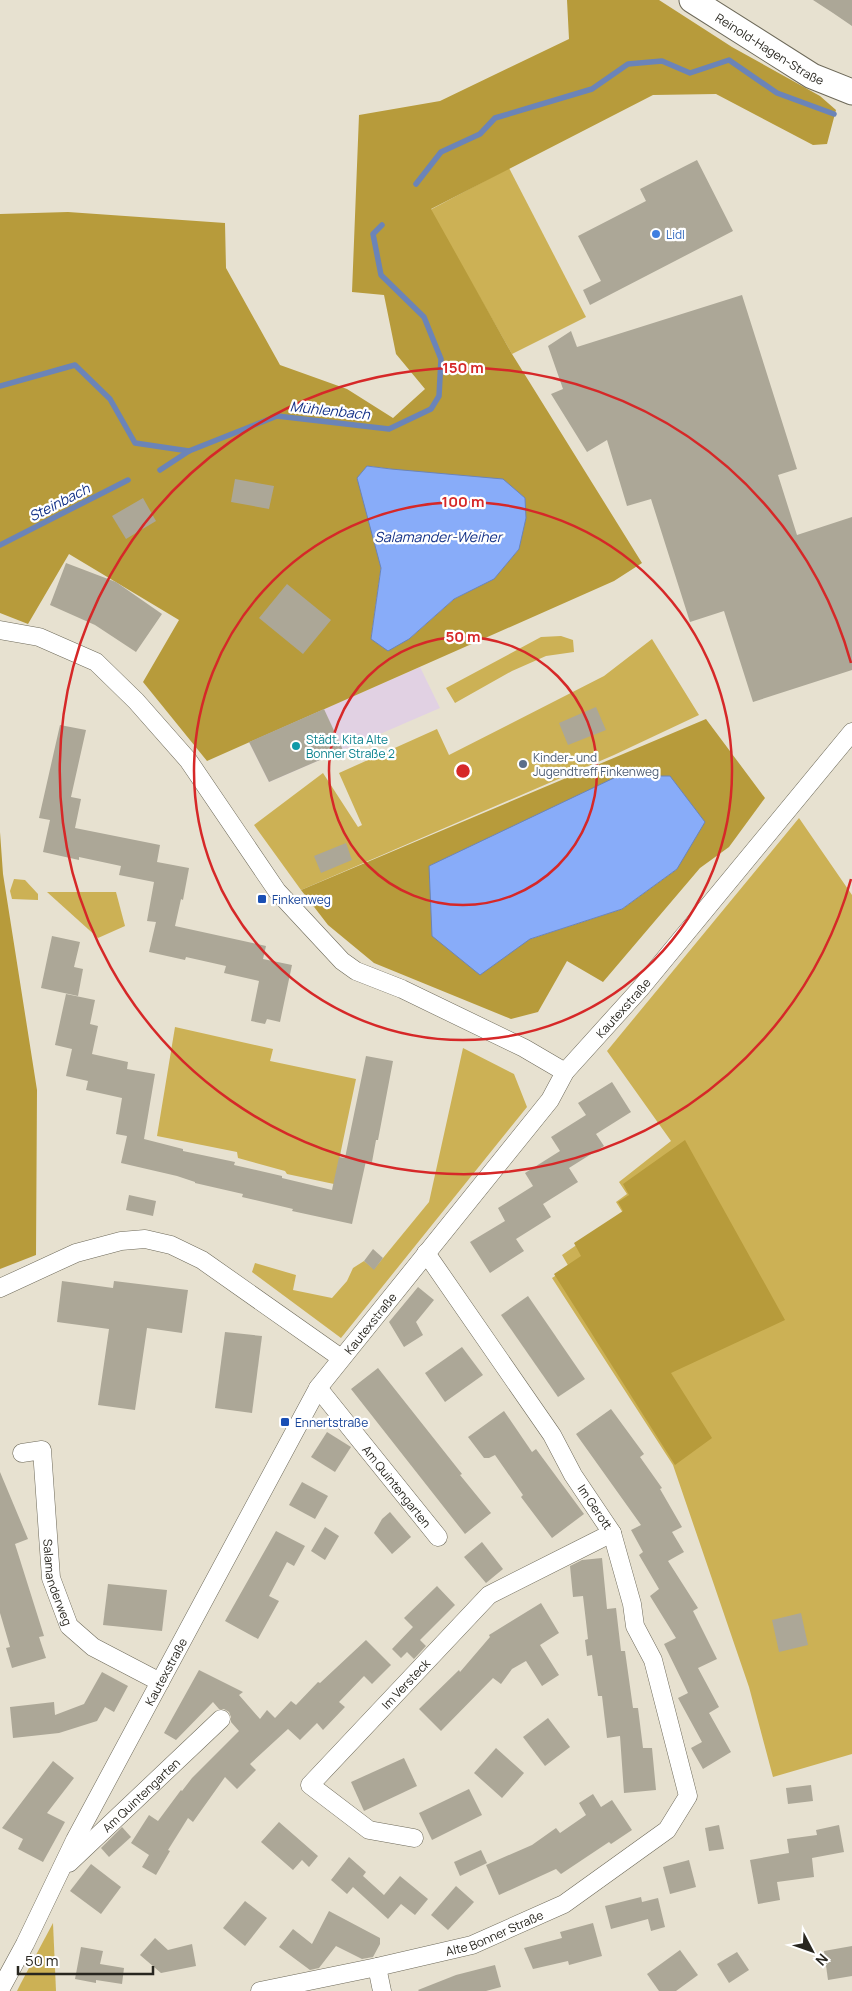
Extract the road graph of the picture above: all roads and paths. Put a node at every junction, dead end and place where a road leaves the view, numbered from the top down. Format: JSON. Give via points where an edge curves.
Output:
{"nodes":[{"id":1,"x":692,"y":0,"type":"edge"},
{"id":2,"x":852,"y":92,"type":"edge"},
{"id":3,"x":0,"y":630,"type":"edge"},
{"id":4,"x":852,"y":732,"type":"edge"},
{"id":5,"x":565,"y":1072,"type":"junction"},
{"id":6,"x":426,"y":1253,"type":"junction"},
{"id":7,"x":0,"y":1288,"type":"edge"},
{"id":8,"x":341,"y":1358,"type":"junction"},
{"id":9,"x":318,"y":1388,"type":"junction"},
{"id":10,"x":22,"y":1453,"type":"dead end"},
{"id":11,"x":612,"y":1533,"type":"junction"},
{"id":12,"x":438,"y":1537,"type":"dead end"},
{"id":13,"x":160,"y":1682,"type":"junction"},
{"id":14,"x":221,"y":1719,"type":"dead end"},
{"id":15,"x":688,"y":1796,"type":"joint"},
{"id":16,"x":414,"y":1838,"type":"dead end"},
{"id":17,"x":61,"y":1870,"type":"junction"},
{"id":18,"x":377,"y":1968,"type":"junction"},
{"id":19,"x":0,"y":1990,"type":"edge"},
{"id":20,"x":260,"y":1991,"type":"edge"},
{"id":21,"x":382,"y":1991,"type":"edge"}],
"edges":[{"from":1,"to":2,"type":"main road","name":"Reinold-Hagen-Straße","via":[[812,76]]},
{"from":3,"to":5,"type":"street","via":[[39,637],[96,662],[130,694],[188,760],[277,891],[342,961],[524,1048]]},
{"from":4,"to":5,"type":"street","name":"Kautexstraße","via":[[640,988]]},
{"from":5,"to":6,"type":"street","name":"Kautexstraße","via":[[550,1100]]},
{"from":6,"to":8,"type":"street","name":"Kautexstraße"},
{"from":6,"to":11,"type":"street","name":"Im Gerott","via":[[552,1435],[573,1475]]},
{"from":7,"to":8,"type":"street","via":[[76,1253],[121,1241],[145,1239],[170,1245],[202,1260]]},
{"from":8,"to":9,"type":"street","name":"Kautexstraße"},
{"from":9,"to":12,"type":"street","name":"Am Quintengarten"},
{"from":9,"to":13,"type":"street","name":"Kautexstraße"},
{"from":10,"to":13,"type":"street","name":"Salamanderweg","via":[[42,1450],[51,1578],[69,1626],[93,1647]]},
{"from":11,"to":15,"type":"street","name":"Im Gerott","via":[[632,1604],[634,1626],[653,1660]]},
{"from":11,"to":16,"type":"street","name":"Im Versteck","via":[[489,1595],[310,1785],[369,1830]]},
{"from":13,"to":17,"type":"street","name":"Kautexstraße"},
{"from":14,"to":17,"type":"street","name":"Am Quintengarten"},
{"from":15,"to":18,"type":"street","name":"Alte Bonner Straße","via":[[667,1830],[564,1904],[472,1945]]},
{"from":17,"to":19,"type":"street","name":"Kautexstraße"},
{"from":18,"to":20,"type":"street","name":"Alte Bonner Straße"},
{"from":18,"to":21,"type":"street"}]}
